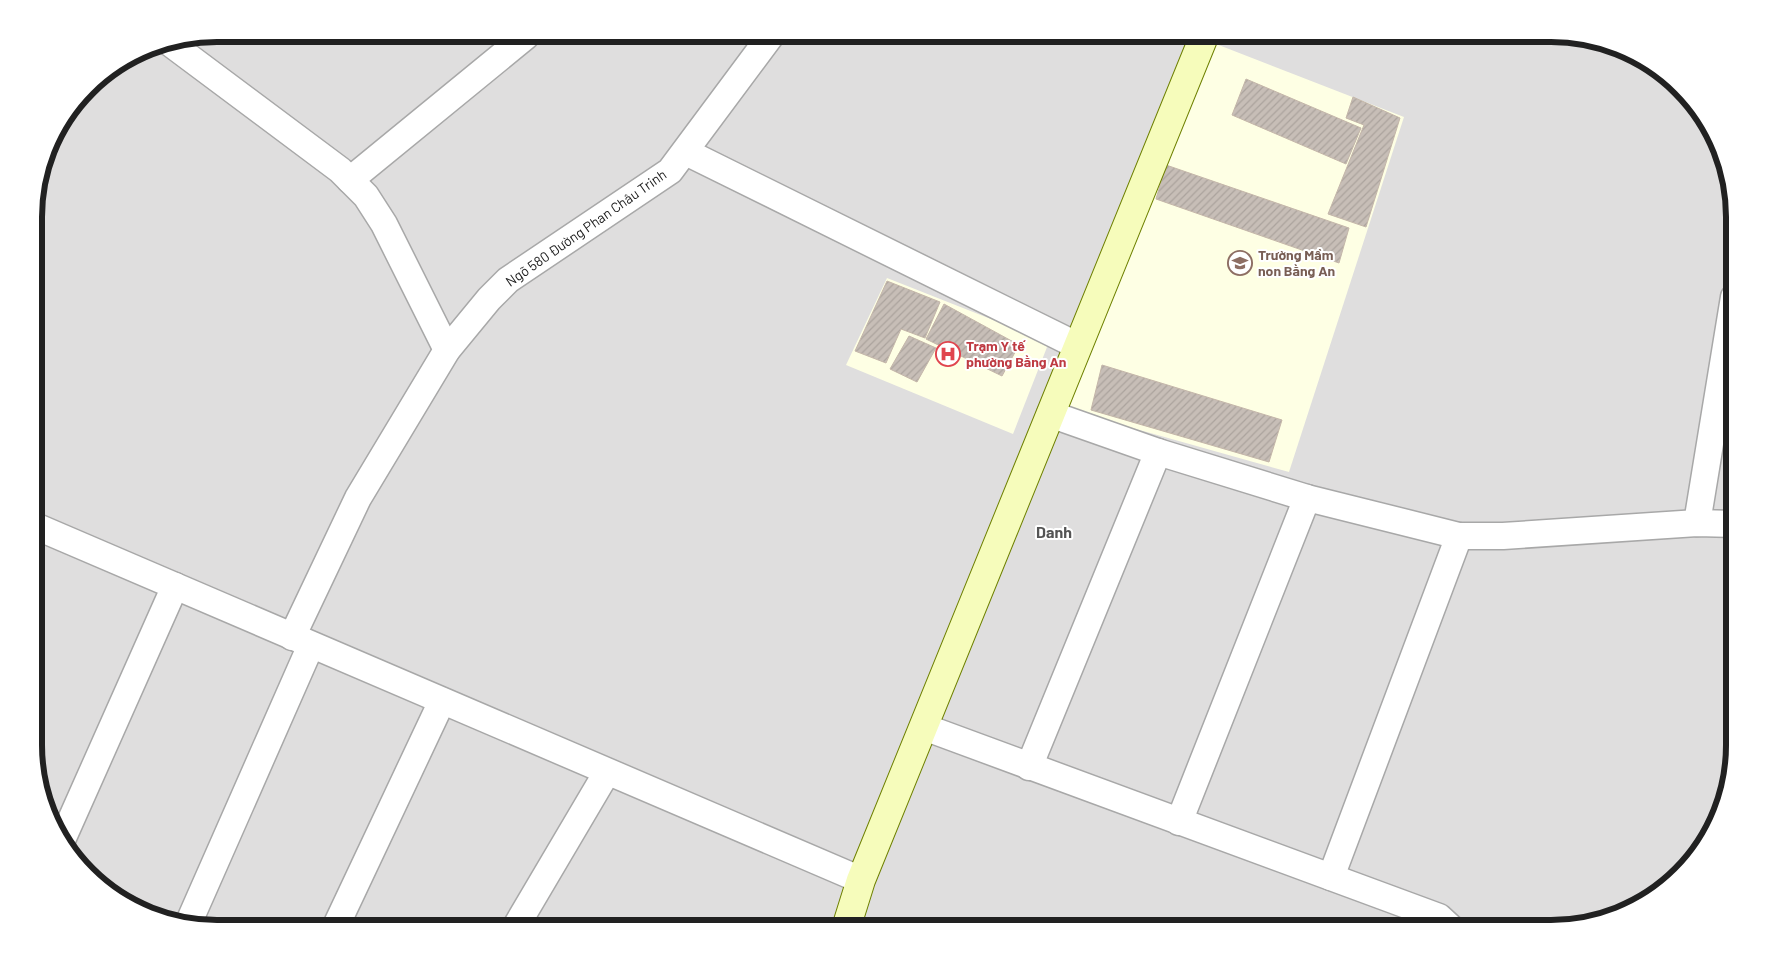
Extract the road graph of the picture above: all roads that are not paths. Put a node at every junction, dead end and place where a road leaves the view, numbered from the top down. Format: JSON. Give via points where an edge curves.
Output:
{"nodes":[{"id":1,"x":1202,"y":42,"type":"edge"},
{"id":2,"x":518,"y":43,"type":"edge"},
{"id":3,"x":766,"y":43,"type":"edge"},
{"id":4,"x":176,"y":47,"type":"edge"},
{"id":5,"x":686,"y":152,"type":"junction"},
{"id":6,"x":350,"y":180,"type":"junction"},
{"id":7,"x":1078,"y":346,"type":"junction"},
{"id":8,"x":1726,"y":346,"type":"edge"},
{"id":9,"x":447,"y":350,"type":"junction"},
{"id":10,"x":1050,"y":414,"type":"junction"},
{"id":11,"x":1158,"y":452,"type":"junction"},
{"id":12,"x":1307,"y":498,"type":"junction"},
{"id":13,"x":1697,"y":523,"type":"junction"},
{"id":14,"x":1726,"y":524,"type":"edge"},
{"id":15,"x":42,"y":529,"type":"edge"},
{"id":16,"x":1459,"y":536,"type":"junction"},
{"id":17,"x":175,"y":586,"type":"junction"},
{"id":18,"x":301,"y":641,"type":"junction"},
{"id":19,"x":442,"y":701,"type":"junction"},
{"id":20,"x":924,"y":726,"type":"junction"},
{"id":21,"x":1029,"y":767,"type":"junction"},
{"id":22,"x":608,"y":772,"type":"junction"},
{"id":23,"x":1179,"y":822,"type":"junction"},
{"id":24,"x":66,"y":832,"type":"edge"},
{"id":25,"x":1331,"y":876,"type":"junction"},
{"id":26,"x":862,"y":880,"type":"junction"},
{"id":27,"x":191,"y":917,"type":"edge"},
{"id":28,"x":1441,"y":919,"type":"edge"},
{"id":29,"x":339,"y":920,"type":"edge"},
{"id":30,"x":520,"y":920,"type":"edge"},
{"id":31,"x":849,"y":920,"type":"edge"}],
"edges":[{"from":1,"to":7,"type":"street"},
{"from":2,"to":6,"type":"street"},
{"from":3,"to":5,"type":"street","name":"Ngõ 580 Đường Phan Châu Trinh"},
{"from":4,"to":6,"type":"street"},
{"from":5,"to":7,"type":"street"},
{"from":5,"to":9,"type":"street","name":"Ngõ 580 Đường Phan Châu Trinh","via":[[651,186],[508,280]]},
{"from":6,"to":9,"type":"street","via":[[366,196],[384,224]]},
{"from":7,"to":10,"type":"street"},
{"from":8,"to":13,"type":"street"},
{"from":9,"to":18,"type":"street","name":"Ngõ 580 Đường Phan Châu Trinh","via":[[358,498]]},
{"from":10,"to":11,"type":"street"},
{"from":10,"to":20,"type":"street"},
{"from":11,"to":12,"type":"street"},
{"from":11,"to":21,"type":"street"},
{"from":12,"to":16,"type":"street"},
{"from":12,"to":23,"type":"street"},
{"from":13,"to":14,"type":"street"},
{"from":13,"to":16,"type":"street"},
{"from":15,"to":17,"type":"street"},
{"from":16,"to":25,"type":"street"},
{"from":17,"to":18,"type":"street"},
{"from":17,"to":24,"type":"street"},
{"from":18,"to":19,"type":"street"},
{"from":18,"to":27,"type":"street","name":"Ngõ 580 Đường Phan Châu Trinh"},
{"from":19,"to":22,"type":"street"},
{"from":19,"to":29,"type":"street"},
{"from":20,"to":21,"type":"street"},
{"from":20,"to":26,"type":"street"},
{"from":21,"to":23,"type":"street"},
{"from":22,"to":26,"type":"street"},
{"from":22,"to":30,"type":"street"},
{"from":23,"to":25,"type":"street"},
{"from":25,"to":28,"type":"street"},
{"from":26,"to":31,"type":"street"}]}
